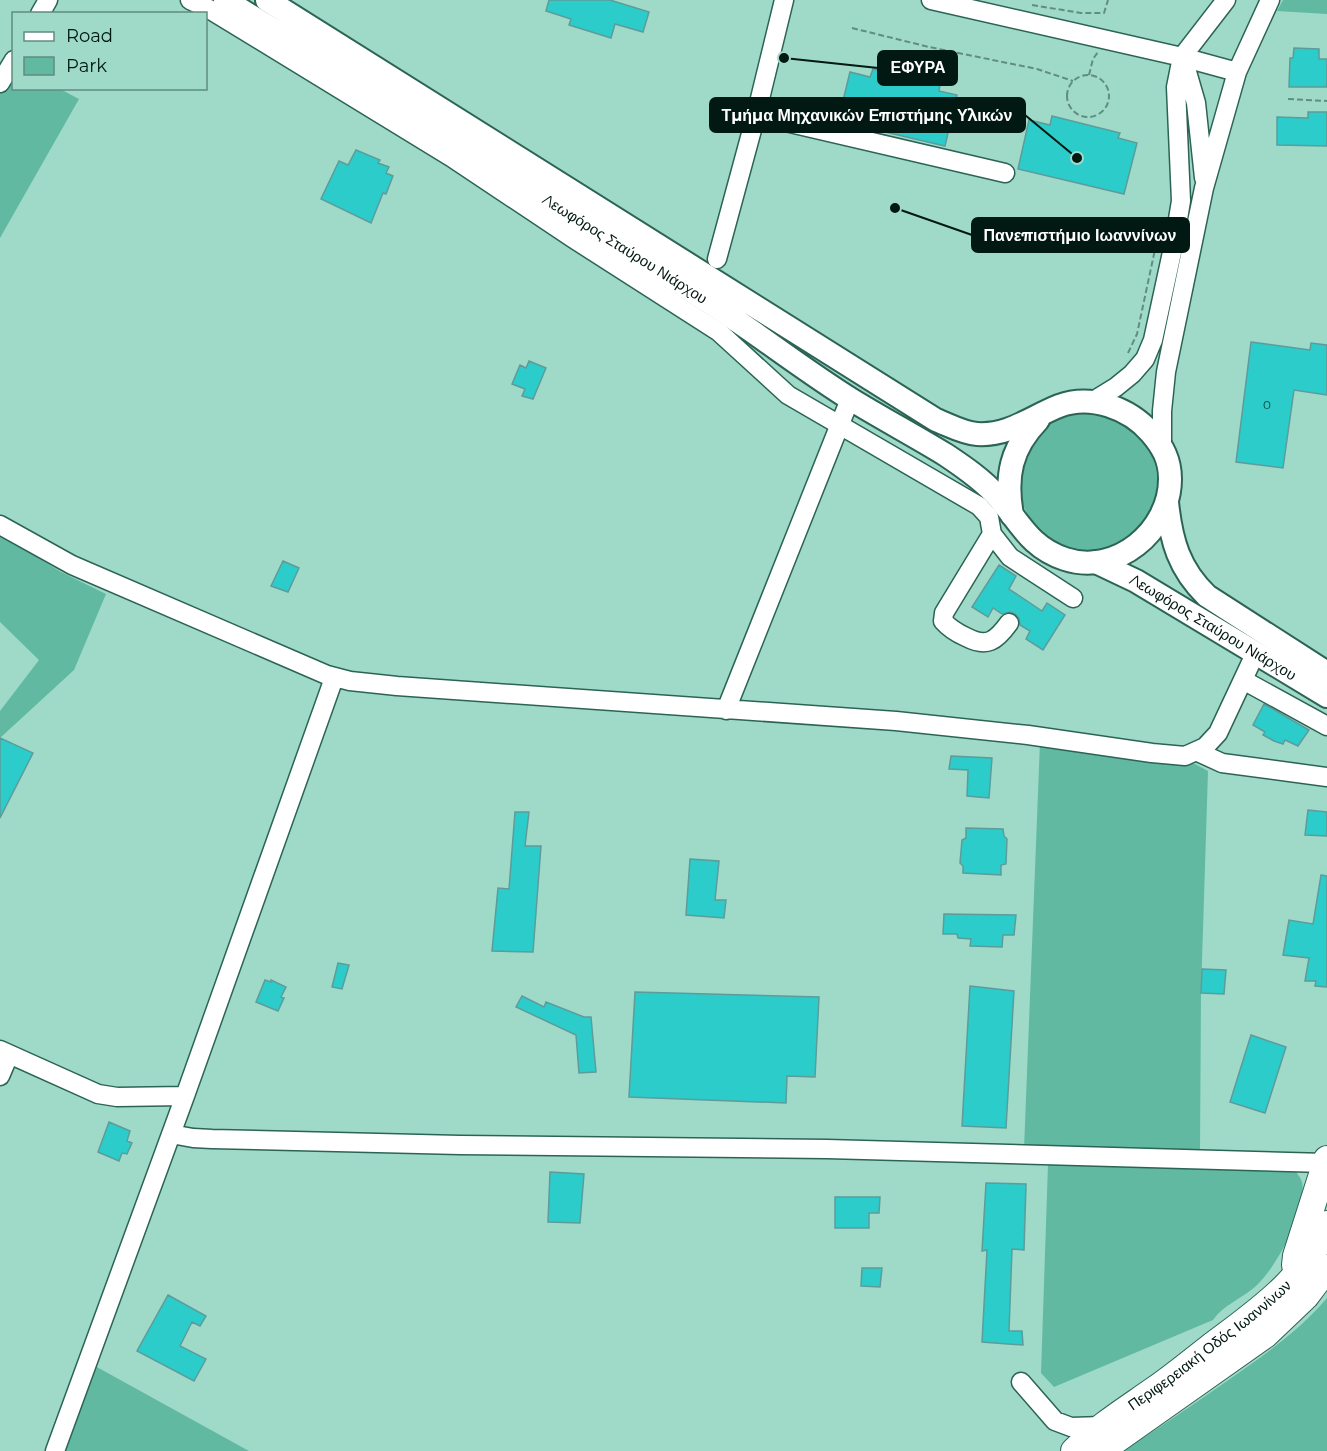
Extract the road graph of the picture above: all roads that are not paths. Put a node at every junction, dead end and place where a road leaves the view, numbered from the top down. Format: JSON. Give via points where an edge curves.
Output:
{"nodes":[{"id":1,"x":190,"y":0,"type":"edge"},
{"id":2,"x":225,"y":0,"type":"edge"},
{"id":3,"x":267,"y":0,"type":"edge"},
{"id":4,"x":784,"y":0,"type":"edge"},
{"id":5,"x":931,"y":0,"type":"edge"},
{"id":6,"x":1226,"y":0,"type":"edge"},
{"id":7,"x":1270,"y":0,"type":"edge"},
{"id":8,"x":1182,"y":57,"type":"junction"},
{"id":9,"x":12,"y":63,"type":"edge"},
{"id":10,"x":1237,"y":72,"type":"junction"},
{"id":11,"x":0,"y":83,"type":"edge"},
{"id":12,"x":756,"y":115,"type":"junction"},
{"id":13,"x":1005,"y":173,"type":"dead end"},
{"id":14,"x":1204,"y":189,"type":"junction"},
{"id":15,"x":717,"y":259,"type":"dead end"},
{"id":16,"x":850,"y":399,"type":"junction"},
{"id":17,"x":1090,"y":403,"type":"junction"},
{"id":18,"x":1046,"y":412,"type":"junction"},
{"id":19,"x":839,"y":425,"type":"junction"},
{"id":20,"x":1162,"y":447,"type":"junction"},
{"id":21,"x":1167,"y":502,"type":"junction"},
{"id":22,"x":1012,"y":515,"type":"junction"},
{"id":23,"x":0,"y":525,"type":"edge"},
{"id":24,"x":992,"y":534,"type":"junction"},
{"id":25,"x":1096,"y":562,"type":"junction"},
{"id":26,"x":1072,"y":598,"type":"dead end"},
{"id":27,"x":1009,"y":623,"type":"dead end"},
{"id":28,"x":1255,"y":654,"type":"junction"},
{"id":29,"x":1327,"y":673,"type":"edge"},
{"id":30,"x":334,"y":678,"type":"junction"},
{"id":31,"x":1243,"y":680,"type":"junction"},
{"id":32,"x":1327,"y":696,"type":"edge"},
{"id":33,"x":726,"y":710,"type":"junction"},
{"id":34,"x":1327,"y":726,"type":"edge"},
{"id":35,"x":1198,"y":752,"type":"junction"},
{"id":36,"x":1327,"y":777,"type":"edge"},
{"id":37,"x":5,"y":1052,"type":"edge"},
{"id":38,"x":0,"y":1076,"type":"edge"},
{"id":39,"x":186,"y":1096,"type":"junction"},
{"id":40,"x":171,"y":1134,"type":"junction"},
{"id":41,"x":1326,"y":1161,"type":"edge"},
{"id":42,"x":1327,"y":1224,"type":"edge"},
{"id":43,"x":1327,"y":1268,"type":"edge"},
{"id":44,"x":1295,"y":1276,"type":"junction"},
{"id":45,"x":1021,"y":1382,"type":"dead end"},
{"id":46,"x":1103,"y":1426,"type":"junction"},
{"id":47,"x":55,"y":1451,"type":"edge"},
{"id":48,"x":1074,"y":1451,"type":"edge"},
{"id":49,"x":1097,"y":1451,"type":"edge"}],
"edges":[{"from":1,"to":19,"type":"street","via":[[441,151],[719,332],[788,395]]},
{"from":2,"to":16,"type":"main road","name":"Λεωφόρος Σταύρου Νιάρχου","via":[[713,304]]},
{"from":3,"to":18,"type":"main road","name":"Λεωφόρος Σταύρου Νιάρχου","via":[[936,420],[968,432],[984,433],[1008,430]]},
{"from":4,"to":12,"type":"street"},
{"from":5,"to":8,"type":"street"},
{"from":6,"to":8,"type":"street"},
{"from":7,"to":10,"type":"street"},
{"from":8,"to":10,"type":"street"},
{"from":8,"to":14,"type":"street","via":[[1196,103]]},
{"from":8,"to":17,"type":"street","via":[[1176,87],[1182,191],[1153,340],[1145,359],[1132,374]]},
{"from":9,"to":11,"type":"street"},
{"from":10,"to":14,"type":"street"},
{"from":12,"to":13,"type":"street"},
{"from":12,"to":15,"type":"street"},
{"from":14,"to":20,"type":"street","via":[[1166,372]]},
{"from":16,"to":19,"type":"street"},
{"from":16,"to":22,"type":"main road","name":"Λεωφόρος Σταύρου Νιάρχου","via":[[960,465],[988,487]]},
{"from":17,"to":18,"type":"main road","name":"Λεωφόρος Σταύρου Νιάρχου","via":[[1063,405]]},
{"from":17,"to":20,"type":"main road","name":"Λεωφόρος Σταύρου Νιάρχου","via":[[1124,411]]},
{"from":18,"to":22,"type":"main road","via":[[1019,443],[1012,460],[1008,495]]},
{"from":19,"to":24,"type":"street","via":[[979,506],[989,517]]},
{"from":19,"to":33,"type":"street"},
{"from":20,"to":21,"type":"main road","name":"Λεωφόρος Σταύρου Νιάρχου","via":[[1170,474]]},
{"from":21,"to":25,"type":"main road","name":"Λεωφόρος Σταύρου Νιάρχου","via":[[1148,535],[1134,548]]},
{"from":21,"to":29,"type":"main road","name":"Λεωφόρος Σταύρου Νιάρχου","via":[[1172,537],[1185,570],[1207,597]]},
{"from":22,"to":25,"type":"main road","name":"Λεωφόρος Σταύρου Νιάρχου","via":[[1029,538],[1046,551],[1074,561]]},
{"from":23,"to":30,"type":"street","via":[[72,565]]},
{"from":24,"to":26,"type":"street","via":[[1010,557]]},
{"from":24,"to":27,"type":"street","via":[[944,613],[943,621],[949,629],[977,643],[991,642]]},
{"from":25,"to":28,"type":"main road","name":"Λεωφόρος Σταύρου Νιάρχου","via":[[1136,581]]},
{"from":28,"to":31,"type":"street"},
{"from":28,"to":32,"type":"main road","name":"Λεωφόρος Σταύρου Νιάρχου"},
{"from":30,"to":33,"type":"street"},
{"from":30,"to":39,"type":"street"},
{"from":31,"to":34,"type":"street"},
{"from":31,"to":35,"type":"street","via":[[1218,733]]},
{"from":33,"to":35,"type":"street","via":[[953,727],[1167,755]]},
{"from":35,"to":36,"type":"street","via":[[1222,763]]},
{"from":37,"to":38,"type":"street"},
{"from":37,"to":39,"type":"street","via":[[98,1094]]},
{"from":39,"to":40,"type":"street"},
{"from":40,"to":41,"type":"street","via":[[193,1138]]},
{"from":40,"to":47,"type":"street"},
{"from":41,"to":44,"type":"highway","via":[[1296,1256]]},
{"from":42,"to":44,"type":"highway","name":"Περιφερειακή Οδός Ιωαννίνων"},
{"from":43,"to":49,"type":"highway","name":"Περιφερειακή Οδός Ιωαννίνων","via":[[1300,1303],[1265,1335]]},
{"from":44,"to":46,"type":"highway","name":"Περιφερειακή Οδός Ιωαννίνων","via":[[1265,1306]]},
{"from":45,"to":46,"type":"street","via":[[1055,1421],[1071,1427]]},
{"from":46,"to":48,"type":"highway","name":"Περιφερειακή Οδός Ιωαννίνων"}]}
